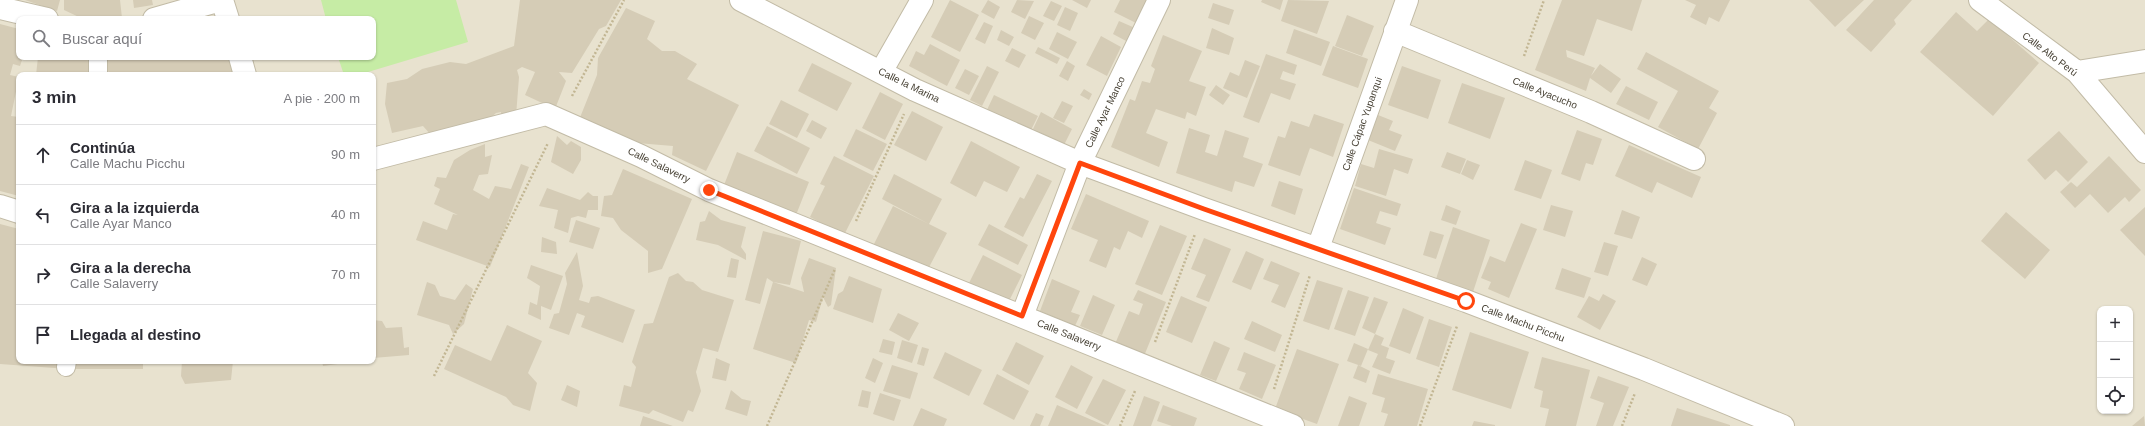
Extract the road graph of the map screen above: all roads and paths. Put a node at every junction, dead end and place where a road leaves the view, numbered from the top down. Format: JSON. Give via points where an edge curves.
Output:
{"nodes":[{"id":1,"x":221,"y":0,"type":"edge"},
{"id":2,"x":624,"y":0,"type":"edge"},
{"id":3,"x":741,"y":0,"type":"edge"},
{"id":4,"x":922,"y":0,"type":"edge"},
{"id":5,"x":1159,"y":0,"type":"edge"},
{"id":6,"x":1407,"y":0,"type":"edge"},
{"id":7,"x":1544,"y":0,"type":"edge"},
{"id":8,"x":1980,"y":0,"type":"edge"},
{"id":9,"x":188,"y":5,"type":"edge"},
{"id":10,"x":0,"y":8,"type":"edge"},
{"id":11,"x":34,"y":16,"type":"edge"},
{"id":12,"x":161,"y":16,"type":"edge"},
{"id":13,"x":227,"y":16,"type":"edge"},
{"id":14,"x":1395,"y":31,"type":"junction"},
{"id":15,"x":98,"y":60,"type":"edge"},
{"id":16,"x":241,"y":60,"type":"edge"},
{"id":17,"x":2145,"y":61,"type":"edge"},
{"id":18,"x":98,"y":72,"type":"edge"},
{"id":19,"x":245,"y":72,"type":"edge"},
{"id":20,"x":881,"y":72,"type":"junction"},
{"id":21,"x":2077,"y":72,"type":"junction"},
{"id":22,"x":1515,"y":81,"type":"junction"},
{"id":23,"x":559,"y":120,"type":"junction"},
{"id":24,"x":2145,"y":152,"type":"edge"},
{"id":25,"x":376,"y":158,"type":"edge"},
{"id":26,"x":1694,"y":159,"type":"dead end"},
{"id":27,"x":1080,"y":163,"type":"junction"},
{"id":28,"x":0,"y":206,"type":"edge"},
{"id":29,"x":1204,"y":209,"type":"junction"},
{"id":30,"x":16,"y":211,"type":"edge"},
{"id":31,"x":1318,"y":248,"type":"junction"},
{"id":32,"x":1466,"y":301,"type":"junction"},
{"id":33,"x":1022,"y":316,"type":"junction"},
{"id":34,"x":1146,"y":367,"type":"junction"},
{"id":35,"x":1644,"y":369,"type":"junction"},
{"id":36,"x":434,"y":376,"type":"dead end"},
{"id":37,"x":1266,"y":415,"type":"junction"},
{"id":38,"x":1120,"y":426,"type":"edge"},
{"id":39,"x":1293,"y":426,"type":"edge"},
{"id":40,"x":1420,"y":426,"type":"edge"},
{"id":41,"x":1622,"y":426,"type":"edge"},
{"id":42,"x":1783,"y":426,"type":"edge"}],
"edges":[{"from":1,"to":9,"type":"street"},
{"from":1,"to":13,"type":"street"},
{"from":2,"to":23,"type":"path"},
{"from":3,"to":20,"type":"street","name":"Calle la Marina"},
{"from":4,"to":20,"type":"street"},
{"from":5,"to":27,"type":"street","name":"Calle Ayar Manco"},
{"from":6,"to":14,"type":"street","name":"Calle Cápac Yupanqui"},
{"from":7,"to":22,"type":"path"},
{"from":8,"to":21,"type":"street","name":"Calle Alto Perú"},
{"from":9,"to":12,"type":"street"},
{"from":10,"to":11,"type":"street"},
{"from":14,"to":22,"type":"street","name":"Calle Ayacucho"},
{"from":14,"to":31,"type":"street","name":"Calle Cápac Yupanqui"},
{"from":15,"to":18,"type":"lane"},
{"from":16,"to":19,"type":"street"},
{"from":17,"to":21,"type":"street"},
{"from":20,"to":27,"type":"street","name":"Calle la Marina","via":[[915,90]]},
{"from":21,"to":24,"type":"street","name":"Calle Alto Perú"},
{"from":22,"to":26,"type":"street","name":"Calle Ayacucho"},
{"from":23,"to":25,"type":"street","name":"Calle Salaverry","via":[[546,114]]},
{"from":23,"to":33,"type":"street","name":"Calle Salaverry","via":[[709,190]]},
{"from":23,"to":36,"type":"path"},
{"from":27,"to":29,"type":"street","name":"Calle Machu Picchu"},
{"from":27,"to":33,"type":"street","name":"Calle Ayar Manco"},
{"from":28,"to":30,"type":"street"},
{"from":29,"to":31,"type":"street","name":"Calle Machu Picchu"},
{"from":29,"to":34,"type":"path"},
{"from":31,"to":32,"type":"street","name":"Calle Machu Picchu"},
{"from":31,"to":37,"type":"path"},
{"from":32,"to":35,"type":"street","name":"Calle Machu Picchu"},
{"from":32,"to":40,"type":"path"},
{"from":33,"to":34,"type":"street","name":"Calle Salaverry"},
{"from":34,"to":37,"type":"street","name":"Calle Salaverry"},
{"from":34,"to":38,"type":"path"},
{"from":35,"to":41,"type":"path"},
{"from":35,"to":42,"type":"street","name":"Calle Machu Picchu"},
{"from":37,"to":39,"type":"street","name":"Calle Salaverry"}]}
